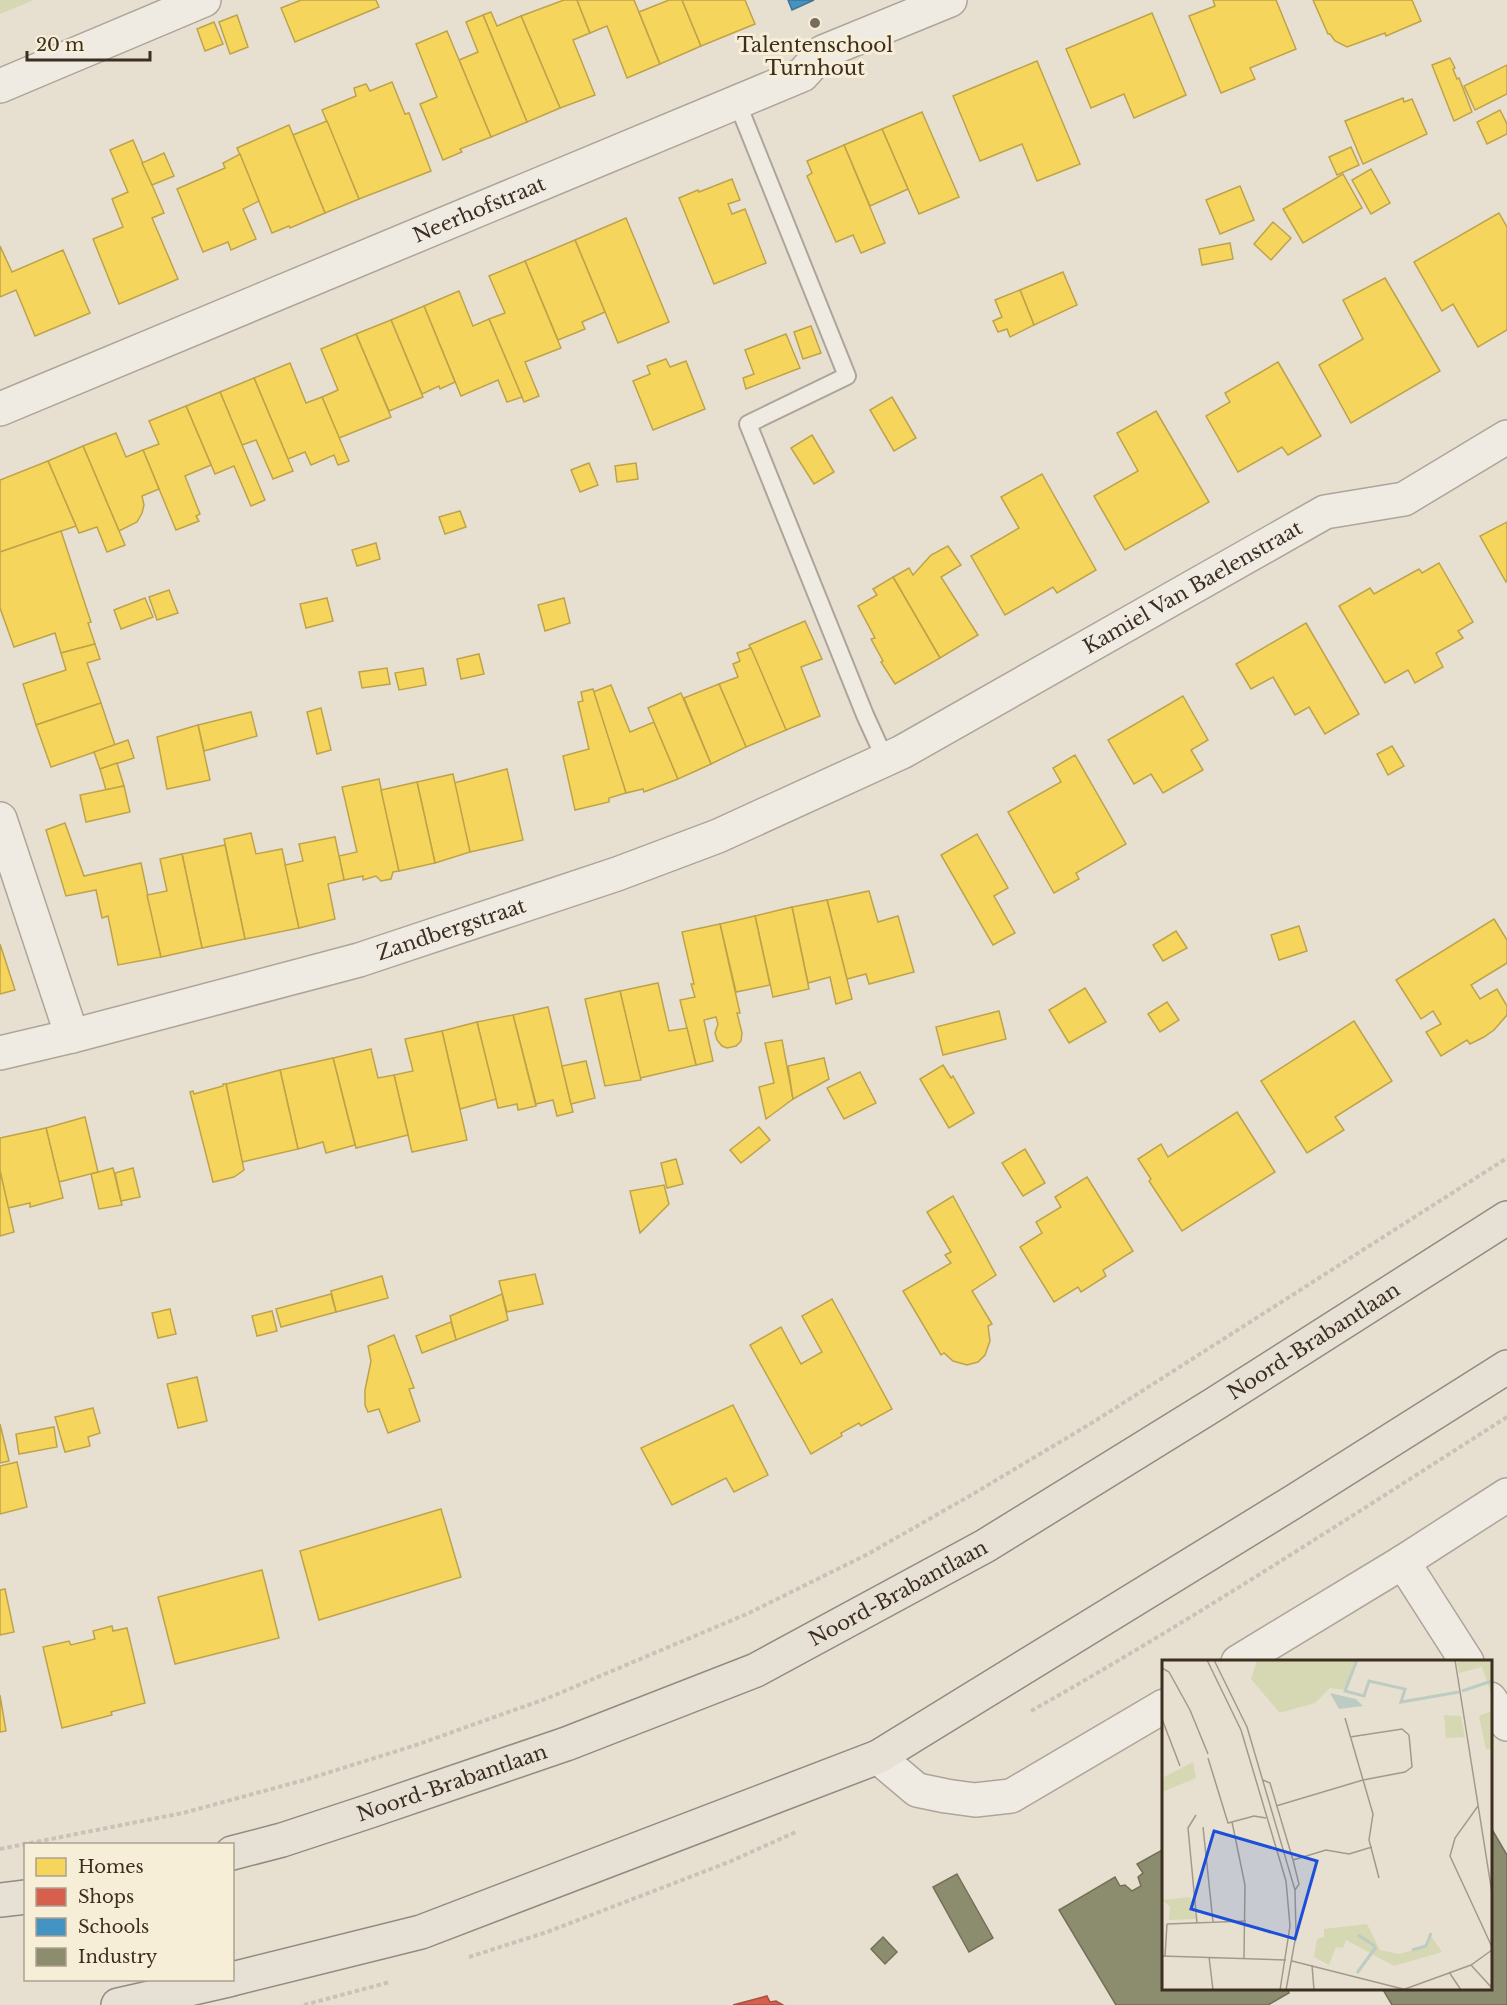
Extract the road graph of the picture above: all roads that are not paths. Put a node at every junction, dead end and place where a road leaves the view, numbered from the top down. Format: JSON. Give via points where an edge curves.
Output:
{"nodes":[{"id":1,"x":204,"y":0,"type":"edge"},
{"id":2,"x":950,"y":0,"type":"edge"},
{"id":3,"x":0,"y":86,"type":"edge"},
{"id":4,"x":737,"y":102,"type":"junction"},
{"id":5,"x":0,"y":409,"type":"edge"},
{"id":6,"x":1507,"y":437,"type":"edge"},
{"id":7,"x":885,"y":759,"type":"junction"},
{"id":8,"x":0,"y":819,"type":"edge"},
{"id":9,"x":72,"y":1036,"type":"junction"},
{"id":10,"x":0,"y":1053,"type":"edge"},
{"id":11,"x":1507,"y":1218,"type":"edge"},
{"id":12,"x":1507,"y":1366,"type":"edge"},
{"id":13,"x":1507,"y":1495,"type":"edge"},
{"id":14,"x":1403,"y":1562,"type":"junction"},
{"id":15,"x":1242,"y":1660,"type":"edge"},
{"id":16,"x":1466,"y":1660,"type":"edge"},
{"id":17,"x":1492,"y":1701,"type":"edge"},
{"id":18,"x":1162,"y":1707,"type":"edge"},
{"id":19,"x":1507,"y":1724,"type":"edge"},
{"id":20,"x":878,"y":1757,"type":"junction"},
{"id":21,"x":234,"y":1852,"type":"edge"},
{"id":22,"x":24,"y":1897,"type":"edge"},
{"id":23,"x":0,"y":1900,"type":"edge"},
{"id":24,"x":234,"y":1978,"type":"edge"},
{"id":25,"x":222,"y":1981,"type":"edge"},
{"id":26,"x":118,"y":2005,"type":"edge"}],
"edges":[{"from":1,"to":3,"type":"street"},
{"from":2,"to":4,"type":"street","name":"Neerhofstraat","via":[[823,52],[802,75]]},
{"from":4,"to":5,"type":"street","name":"Neerhofstraat"},
{"from":4,"to":7,"type":"lane","via":[[847,376],[748,424]]},
{"from":6,"to":7,"type":"street","name":"Kamiel Van Baelenstraat","via":[[1404,499],[1325,512]]},
{"from":7,"to":9,"type":"street","name":"Zandbergstraat","via":[[718,836],[617,874],[359,960]]},
{"from":8,"to":9,"type":"street"},
{"from":9,"to":10,"type":"street","name":"Zandbergstraat"},
{"from":11,"to":21,"type":"main road","name":"Noord-Brabantlaan","via":[[986,1546],[756,1670],[566,1744],[282,1840]]},
{"from":12,"to":20,"type":"main road"},
{"from":13,"to":14,"type":"street"},
{"from":14,"to":15,"type":"street"},
{"from":14,"to":16,"type":"street"},
{"from":17,"to":19,"type":"street"},
{"from":18,"to":20,"type":"street","via":[[1011,1796],[975,1800],[917,1790]]},
{"from":20,"to":24,"type":"main road","via":[[421,1932]]},
{"from":22,"to":23,"type":"main road"},
{"from":25,"to":26,"type":"main road"}]}
